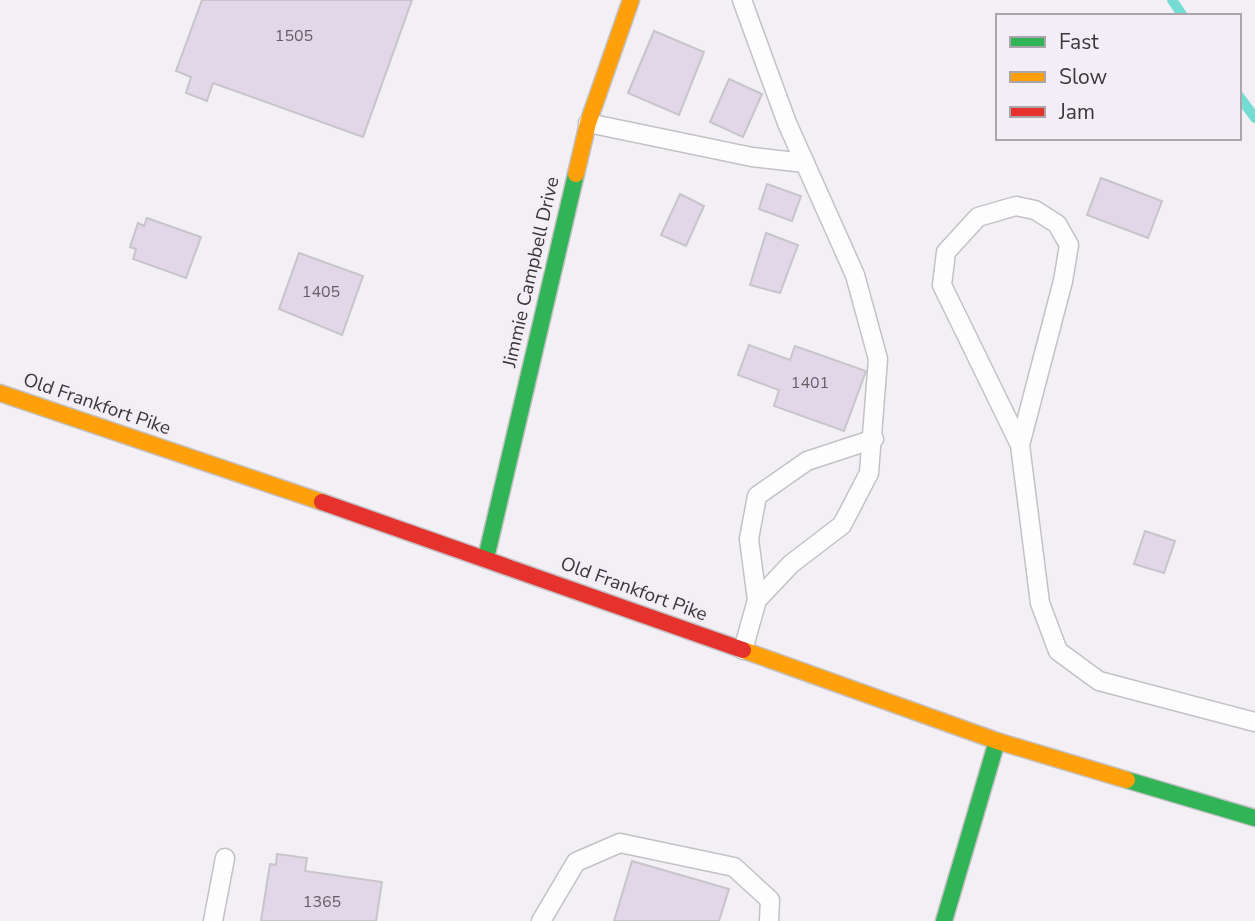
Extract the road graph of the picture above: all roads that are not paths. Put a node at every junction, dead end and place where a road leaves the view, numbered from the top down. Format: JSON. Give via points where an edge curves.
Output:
{"nodes":[{"id":1,"x":631,"y":0,"type":"edge"},
{"id":2,"x":742,"y":0,"type":"edge"},
{"id":3,"x":588,"y":123,"type":"junction"},
{"id":4,"x":805,"y":163,"type":"junction"},
{"id":5,"x":0,"y":393,"type":"edge"},
{"id":6,"x":874,"y":439,"type":"junction"},
{"id":7,"x":1020,"y":445,"type":"junction"},
{"id":8,"x":485,"y":558,"type":"junction"},
{"id":9,"x":757,"y":600,"type":"junction"},
{"id":10,"x":743,"y":650,"type":"junction"},
{"id":11,"x":1255,"y":723,"type":"edge"},
{"id":12,"x":997,"y":741,"type":"junction"},
{"id":13,"x":1255,"y":818,"type":"edge"},
{"id":14,"x":225,"y":858,"type":"dead end"},
{"id":15,"x":214,"y":921,"type":"edge"},
{"id":16,"x":541,"y":921,"type":"edge"},
{"id":17,"x":769,"y":921,"type":"edge"},
{"id":18,"x":944,"y":921,"type":"edge"}],
"edges":[{"from":1,"to":3,"type":"main road","name":"Jimmie Campbell Drive"},
{"from":2,"to":4,"type":"lane"},
{"from":3,"to":4,"type":"lane","via":[[752,157]]},
{"from":3,"to":8,"type":"main road","name":"Jimmie Campbell Drive"},
{"from":4,"to":6,"type":"lane","via":[[855,275],[878,359]]},
{"from":5,"to":8,"type":"main road","name":"Old Frankfort Pike"},
{"from":6,"to":9,"type":"lane","via":[[869,473],[842,525],[791,564]]},
{"from":6,"to":9,"type":"lane","via":[[807,461],[757,496],[749,539]]},
{"from":7,"to":7,"type":"lane","via":[[1069,246],[1057,224],[1035,210],[1016,206],[978,218],[946,252],[942,285]]},
{"from":7,"to":11,"type":"lane","via":[[1040,603],[1058,651],[1099,681]]},
{"from":8,"to":10,"type":"main road","name":"Old Frankfort Pike"},
{"from":9,"to":10,"type":"lane"},
{"from":10,"to":12,"type":"main road","name":"Old Frankfort Pike"},
{"from":12,"to":13,"type":"main road","name":"Old Frankfort Pike"},
{"from":12,"to":18,"type":"main road"},
{"from":14,"to":15,"type":"lane"},
{"from":16,"to":17,"type":"lane","via":[[576,862],[620,843],[734,867],[770,900]]}]}
